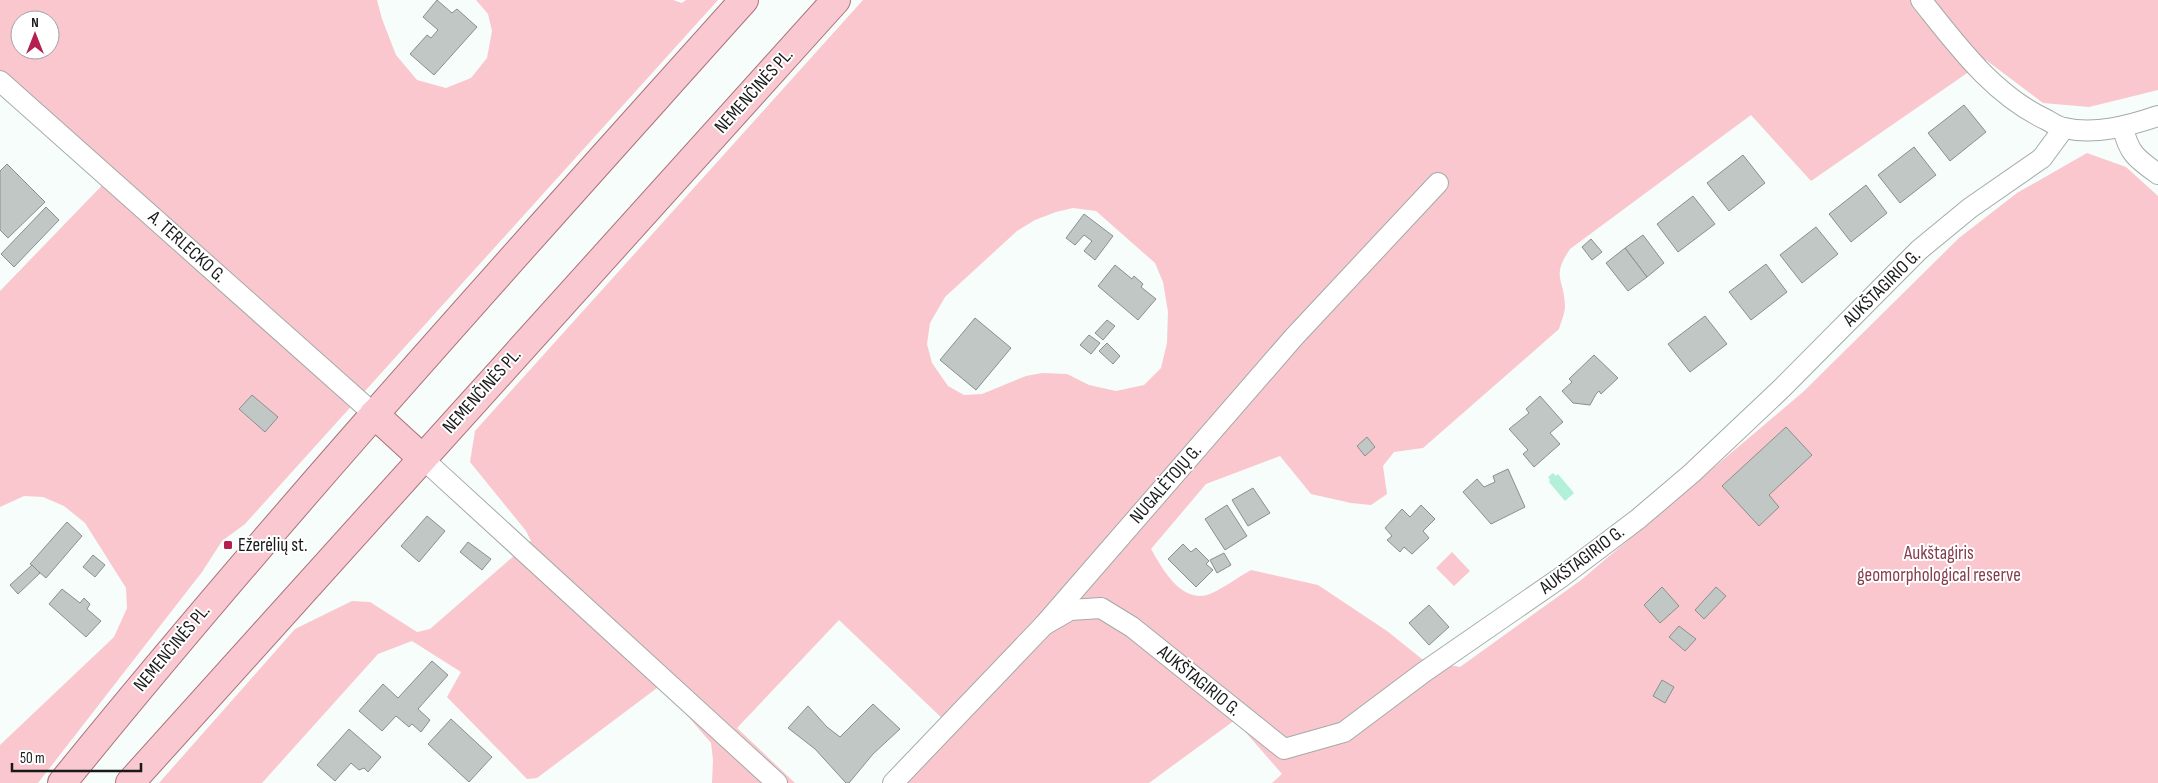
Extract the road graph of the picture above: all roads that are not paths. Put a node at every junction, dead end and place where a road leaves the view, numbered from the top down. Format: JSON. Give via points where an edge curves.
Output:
{"nodes":[{"id":1,"x":744,"y":0,"type":"edge"},
{"id":2,"x":836,"y":0,"type":"edge"},
{"id":3,"x":1921,"y":0,"type":"edge"},
{"id":4,"x":0,"y":80,"type":"edge"},
{"id":5,"x":2158,"y":116,"type":"edge"},
{"id":6,"x":2123,"y":127,"type":"junction"},
{"id":7,"x":2064,"y":128,"type":"junction"},
{"id":8,"x":2158,"y":174,"type":"edge"},
{"id":9,"x":1438,"y":183,"type":"dead end"},
{"id":10,"x":374,"y":414,"type":"junction"},
{"id":11,"x":422,"y":458,"type":"junction"},
{"id":12,"x":1044,"y":624,"type":"junction"},
{"id":13,"x":62,"y":783,"type":"edge"},
{"id":14,"x":130,"y":783,"type":"edge"},
{"id":15,"x":777,"y":783,"type":"edge"},
{"id":16,"x":893,"y":783,"type":"edge"}],
"edges":[{"from":1,"to":10,"type":"main road","name":"NEMENČINĖS PL."},
{"from":2,"to":11,"type":"main road","name":"NEMENČINĖS PL."},
{"from":3,"to":7,"type":"street","via":[[1970,63],[2033,114]]},
{"from":4,"to":10,"type":"street","name":"A. TERLECKO G."},
{"from":5,"to":6,"type":"street"},
{"from":6,"to":7,"type":"street"},
{"from":6,"to":8,"type":"street","via":[[2133,155]]},
{"from":7,"to":12,"type":"street","name":"AUKŠTAGIRIO G.","via":[[2042,158],[1970,208],[1920,250],[1776,395],[1638,519],[1344,732],[1284,749],[1132,627],[1101,608],[1070,610]]},
{"from":9,"to":12,"type":"street","name":"NUGALĖTOJŲ G.","via":[[1294,337]]},
{"from":10,"to":11,"type":"main road"},
{"from":10,"to":13,"type":"main road","name":"NEMENČINĖS PL.","via":[[166,654]]},
{"from":11,"to":14,"type":"main road","name":"NEMENČINĖS PL."},
{"from":11,"to":15,"type":"street"},
{"from":12,"to":16,"type":"street","name":"NUGALĖTOJŲ G."}]}
